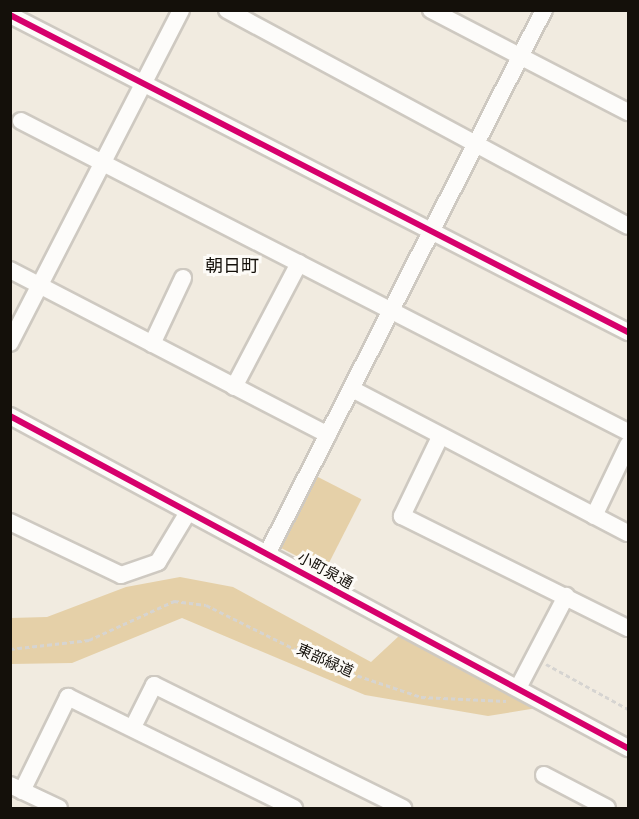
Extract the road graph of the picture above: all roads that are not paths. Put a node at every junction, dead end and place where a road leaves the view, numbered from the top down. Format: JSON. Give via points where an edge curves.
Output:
{"nodes":[{"id":1,"x":182,"y":10,"type":"edge"},
{"id":2,"x":227,"y":10,"type":"edge"},
{"id":3,"x":430,"y":10,"type":"edge"},
{"id":4,"x":544,"y":10,"type":"edge"},
{"id":5,"x":10,"y":15,"type":"edge"},
{"id":6,"x":520,"y":56,"type":"junction"},
{"id":7,"x":146,"y":84,"type":"junction"},
{"id":8,"x":628,"y":112,"type":"edge"},
{"id":9,"x":21,"y":121,"type":"dead end"},
{"id":10,"x":475,"y":147,"type":"junction"},
{"id":11,"x":105,"y":165,"type":"junction"},
{"id":12,"x":628,"y":226,"type":"edge"},
{"id":13,"x":432,"y":230,"type":"junction"},
{"id":14,"x":299,"y":263,"type":"junction"},
{"id":15,"x":10,"y":270,"type":"edge"},
{"id":16,"x":183,"y":278,"type":"dead end"},
{"id":17,"x":41,"y":286,"type":"junction"},
{"id":18,"x":391,"y":310,"type":"junction"},
{"id":19,"x":628,"y":332,"type":"edge"},
{"id":20,"x":10,"y":343,"type":"edge"},
{"id":21,"x":152,"y":344,"type":"junction"},
{"id":22,"x":234,"y":387,"type":"junction"},
{"id":23,"x":352,"y":389,"type":"junction"},
{"id":24,"x":10,"y":416,"type":"edge"},
{"id":25,"x":628,"y":432,"type":"edge"},
{"id":26,"x":328,"y":435,"type":"junction"},
{"id":27,"x":440,"y":437,"type":"junction"},
{"id":28,"x":628,"y":445,"type":"edge"},
{"id":29,"x":188,"y":512,"type":"junction"},
{"id":30,"x":594,"y":516,"type":"junction"},
{"id":31,"x":10,"y":522,"type":"edge"},
{"id":32,"x":628,"y":533,"type":"edge"},
{"id":33,"x":267,"y":554,"type":"junction"},
{"id":34,"x":566,"y":596,"type":"junction"},
{"id":35,"x":628,"y":627,"type":"edge"},
{"id":36,"x":519,"y":688,"type":"junction"},
{"id":37,"x":133,"y":727,"type":"junction"},
{"id":38,"x":628,"y":747,"type":"edge"},
{"id":39,"x":544,"y":775,"type":"dead end"},
{"id":40,"x":16,"y":788,"type":"edge"},
{"id":41,"x":59,"y":808,"type":"edge"},
{"id":42,"x":294,"y":808,"type":"edge"},
{"id":43,"x":403,"y":808,"type":"edge"},
{"id":44,"x":607,"y":808,"type":"edge"}],
"edges":[{"from":1,"to":7,"type":"street"},
{"from":2,"to":10,"type":"street"},
{"from":3,"to":6,"type":"street"},
{"from":4,"to":6,"type":"street"},
{"from":5,"to":7,"type":"street"},
{"from":6,"to":8,"type":"street"},
{"from":6,"to":10,"type":"street"},
{"from":7,"to":11,"type":"street"},
{"from":7,"to":13,"type":"street"},
{"from":9,"to":11,"type":"street"},
{"from":10,"to":12,"type":"street"},
{"from":10,"to":13,"type":"street"},
{"from":11,"to":14,"type":"street"},
{"from":11,"to":17,"type":"street"},
{"from":13,"to":18,"type":"street"},
{"from":13,"to":19,"type":"street"},
{"from":14,"to":18,"type":"street"},
{"from":14,"to":22,"type":"street"},
{"from":15,"to":17,"type":"street"},
{"from":16,"to":21,"type":"street"},
{"from":17,"to":20,"type":"street"},
{"from":17,"to":21,"type":"street"},
{"from":18,"to":23,"type":"street"},
{"from":18,"to":25,"type":"street"},
{"from":21,"to":22,"type":"street"},
{"from":22,"to":26,"type":"street"},
{"from":23,"to":26,"type":"street"},
{"from":23,"to":27,"type":"street"},
{"from":24,"to":29,"type":"street","name":"小町泉通"},
{"from":26,"to":33,"type":"street"},
{"from":27,"to":30,"type":"street"},
{"from":27,"to":34,"type":"street","via":[[402,516]]},
{"from":28,"to":30,"type":"street"},
{"from":29,"to":31,"type":"street","via":[[158,562],[121,574]]},
{"from":29,"to":33,"type":"street","name":"小町泉通"},
{"from":30,"to":32,"type":"street"},
{"from":33,"to":36,"type":"street","name":"小町泉通"},
{"from":34,"to":35,"type":"street"},
{"from":34,"to":36,"type":"street"},
{"from":36,"to":38,"type":"street","name":"小町泉通"},
{"from":37,"to":40,"type":"street","via":[[68,697]]},
{"from":37,"to":42,"type":"street"},
{"from":37,"to":43,"type":"street","via":[[154,685]]},
{"from":39,"to":44,"type":"street"},
{"from":40,"to":41,"type":"street"}]}
